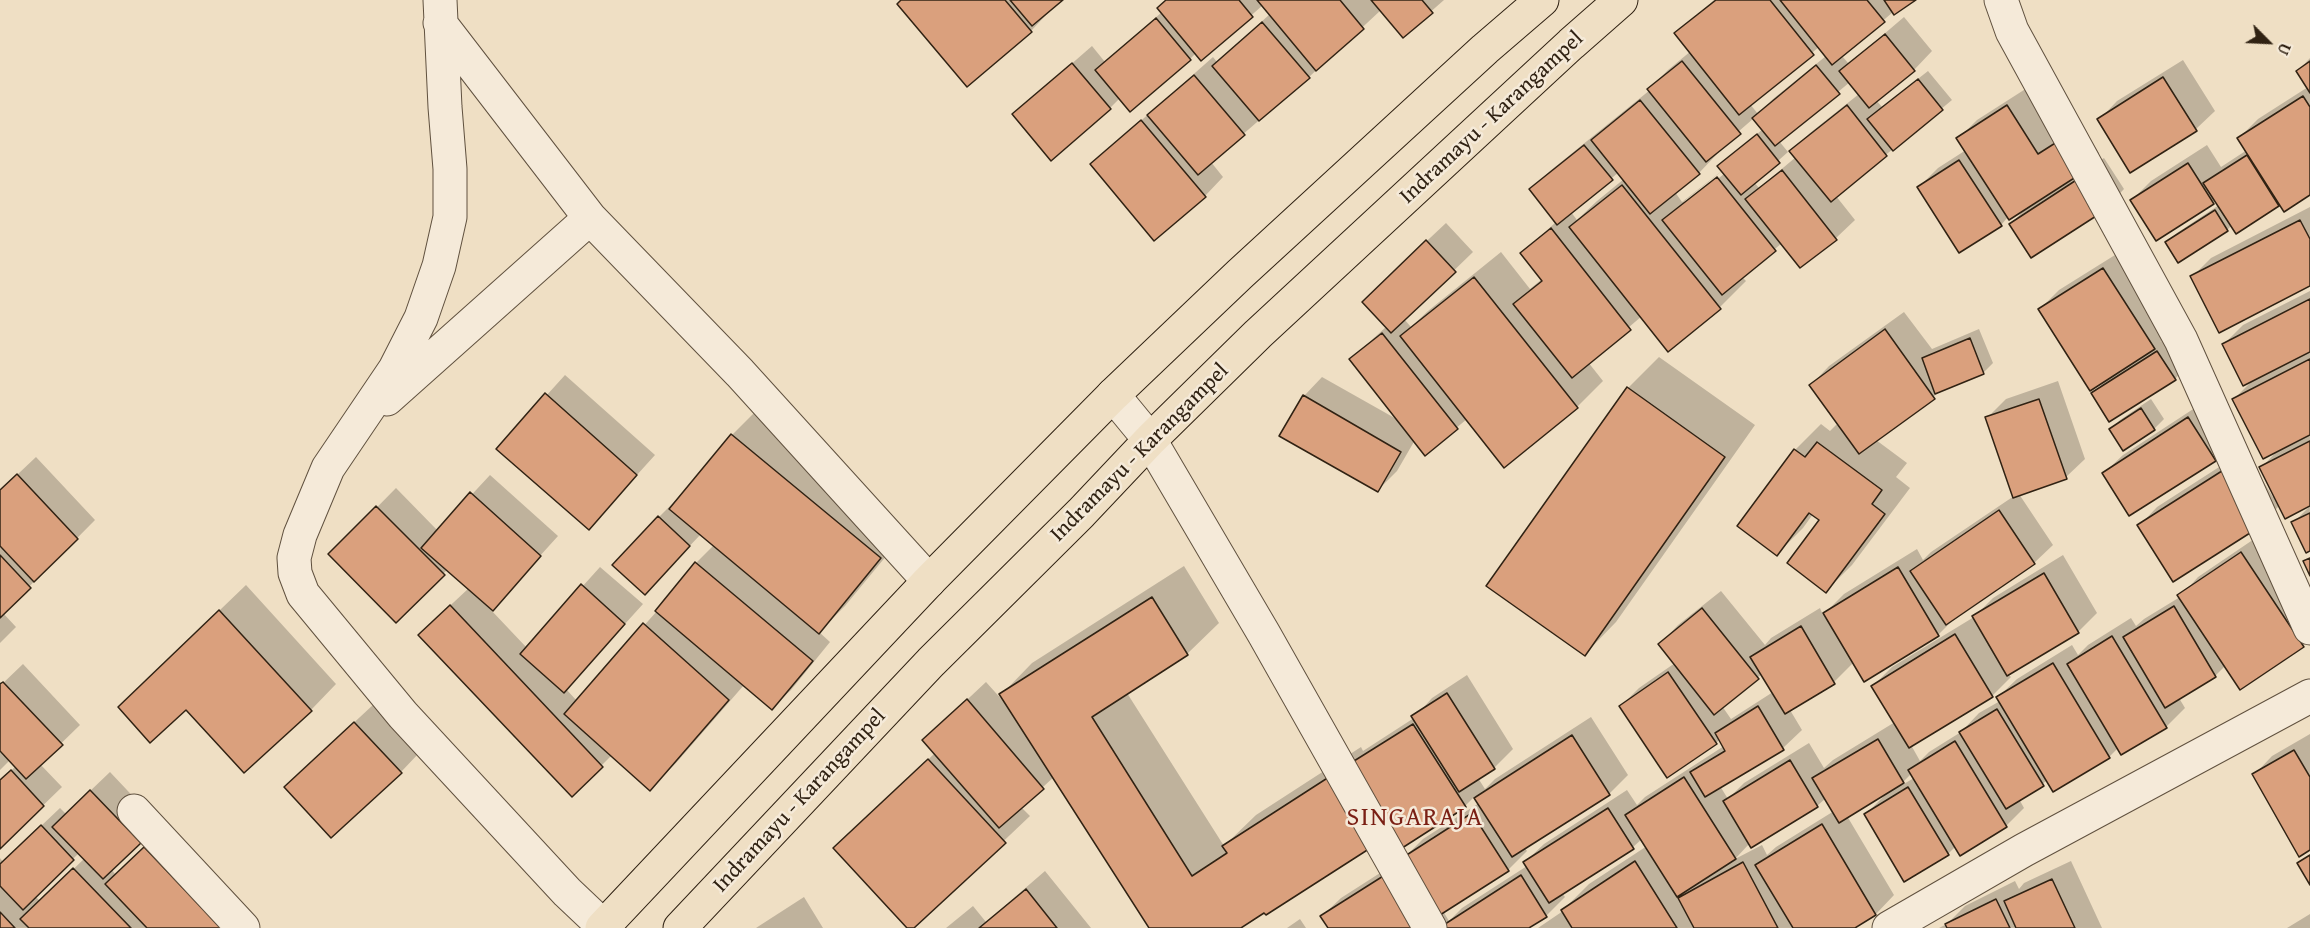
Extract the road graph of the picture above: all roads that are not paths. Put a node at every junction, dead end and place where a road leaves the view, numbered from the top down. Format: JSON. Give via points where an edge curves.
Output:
{"nodes":[{"id":1,"x":1542,"y":0,"type":"edge"},
{"id":2,"x":1621,"y":0,"type":"edge"},
{"id":3,"x":2001,"y":0,"type":"edge"},
{"id":4,"x":440,"y":11,"type":"edge"},
{"id":5,"x":590,"y":218,"type":"junction"},
{"id":6,"x":1113,"y":395,"type":"junction"},
{"id":7,"x":357,"y":427,"type":"junction"},
{"id":8,"x":1150,"y":440,"type":"junction"},
{"id":9,"x":929,"y":581,"type":"junction"},
{"id":10,"x":2310,"y":628,"type":"edge"},
{"id":11,"x":2310,"y":696,"type":"edge"},
{"id":12,"x":134,"y":811,"type":"dead end"},
{"id":13,"x":604,"y":927,"type":"edge"},
{"id":14,"x":243,"y":928,"type":"edge"},
{"id":15,"x":680,"y":928,"type":"edge"},
{"id":16,"x":1430,"y":928,"type":"edge"},
{"id":17,"x":1889,"y":928,"type":"edge"}],
"edges":[{"from":1,"to":6,"type":"main road","via":[[1248,266]]},
{"from":2,"to":8,"type":"main road","name":"Indramayu - Karangampel","via":[[1258,334]]},
{"from":3,"to":10,"type":"street","via":[[2012,30],[2181,340]]},
{"from":4,"to":5,"type":"street"},
{"from":4,"to":7,"type":"street","via":[[450,217],[421,318],[395,369]]},
{"from":5,"to":7,"type":"street"},
{"from":5,"to":9,"type":"street","via":[[740,373]]},
{"from":6,"to":8,"type":"street"},
{"from":6,"to":9,"type":"main road"},
{"from":7,"to":13,"type":"street","via":[[328,468],[300,534],[294,558],[303,594],[403,715]]},
{"from":8,"to":15,"type":"main road","name":"Indramayu - Karangampel","via":[[931,662]]},
{"from":8,"to":16,"type":"street"},
{"from":9,"to":13,"type":"main road"},
{"from":11,"to":17,"type":"street","via":[[2024,850]]},
{"from":12,"to":14,"type":"street"}]}
